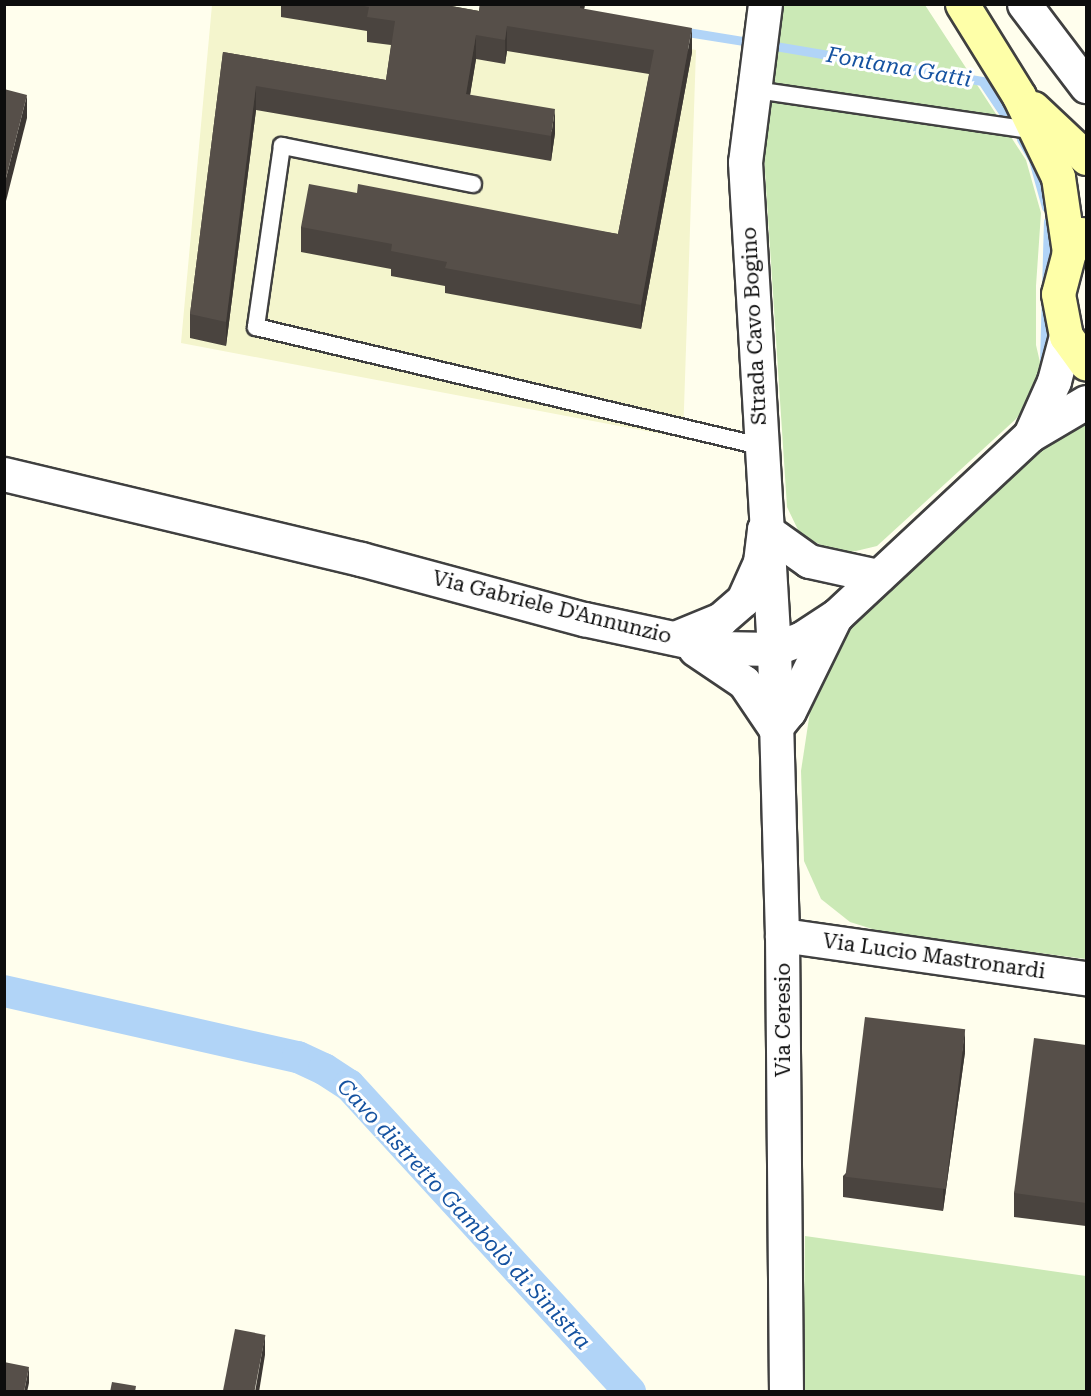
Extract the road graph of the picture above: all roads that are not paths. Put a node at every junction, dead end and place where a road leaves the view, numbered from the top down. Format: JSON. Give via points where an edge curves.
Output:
{"nodes":[{"id":1,"x":765,"y":4,"type":"edge"},
{"id":2,"x":962,"y":4,"type":"edge"},
{"id":3,"x":1024,"y":4,"type":"edge"},
{"id":4,"x":1086,"y":86,"type":"edge"},
{"id":5,"x":756,"y":90,"type":"junction"},
{"id":6,"x":1019,"y":96,"type":"junction"},
{"id":7,"x":1036,"y":131,"type":"junction"},
{"id":8,"x":1086,"y":158,"type":"edge"},
{"id":9,"x":473,"y":184,"type":"dead end"},
{"id":10,"x":1078,"y":241,"type":"edge"},
{"id":11,"x":1066,"y":336,"type":"junction"},
{"id":12,"x":1086,"y":364,"type":"edge"},
{"id":13,"x":1086,"y":402,"type":"edge"},
{"id":14,"x":1030,"y":435,"type":"junction"},
{"id":15,"x":760,"y":446,"type":"junction"},
{"id":16,"x":4,"y":474,"type":"edge"},
{"id":17,"x":764,"y":529,"type":"junction"},
{"id":18,"x":878,"y":576,"type":"junction"},
{"id":19,"x":837,"y":615,"type":"junction"},
{"id":20,"x":675,"y":638,"type":"junction"},
{"id":21,"x":774,"y":649,"type":"junction"},
{"id":22,"x":775,"y":728,"type":"junction"},
{"id":23,"x":782,"y":935,"type":"junction"},
{"id":24,"x":1086,"y":978,"type":"edge"},
{"id":25,"x":786,"y":1392,"type":"edge"}],
"edges":[{"from":1,"to":5,"type":"street","name":"Strada Cavo Bogino"},
{"from":2,"to":6,"type":"main road"},
{"from":3,"to":4,"type":"street"},
{"from":5,"to":7,"type":"lane"},
{"from":5,"to":15,"type":"street","name":"Strada Cavo Bogino","via":[[745,162]]},
{"from":6,"to":7,"type":"main road"},
{"from":6,"to":8,"type":"main road"},
{"from":7,"to":10,"type":"main road","via":[[1058,177]]},
{"from":9,"to":15,"type":"lane","via":[[282,146],[256,327]]},
{"from":10,"to":11,"type":"main road","via":[[1058,294]]},
{"from":11,"to":12,"type":"main road"},
{"from":11,"to":14,"type":"street","name":"Via Gabriele D'Annunzio","via":[[1054,381]]},
{"from":13,"to":14,"type":"street","name":"Via Gabriele D'Annunzio"},
{"from":14,"to":18,"type":"street","name":"Via Gabriele D'Annunzio"},
{"from":15,"to":17,"type":"street","name":"Strada Cavo Bogino"},
{"from":16,"to":20,"type":"street","name":"Via Gabriele D'Annunzio"},
{"from":17,"to":18,"type":"street","via":[[809,561]]},
{"from":17,"to":20,"type":"street","via":[[760,562],[743,600],[721,619]]},
{"from":17,"to":21,"type":"street","name":"Strada Cavo Bogino"},
{"from":18,"to":19,"type":"street","name":"Via Gabriele D'Annunzio"},
{"from":19,"to":21,"type":"street","name":"Via Gabriele D'Annunzio","via":[[801,638]]},
{"from":19,"to":22,"type":"street","via":[[789,711]]},
{"from":20,"to":21,"type":"street","name":"Via Gabriele D'Annunzio","via":[[745,651]]},
{"from":20,"to":22,"type":"street","via":[[718,661],[744,682]]},
{"from":21,"to":22,"type":"street","name":"Via Ceresio"},
{"from":22,"to":23,"type":"street","name":"Via Ceresio"},
{"from":23,"to":24,"type":"street","name":"Via Lucio Mastronardi"},
{"from":23,"to":25,"type":"street","name":"Via Ceresio"}]}
